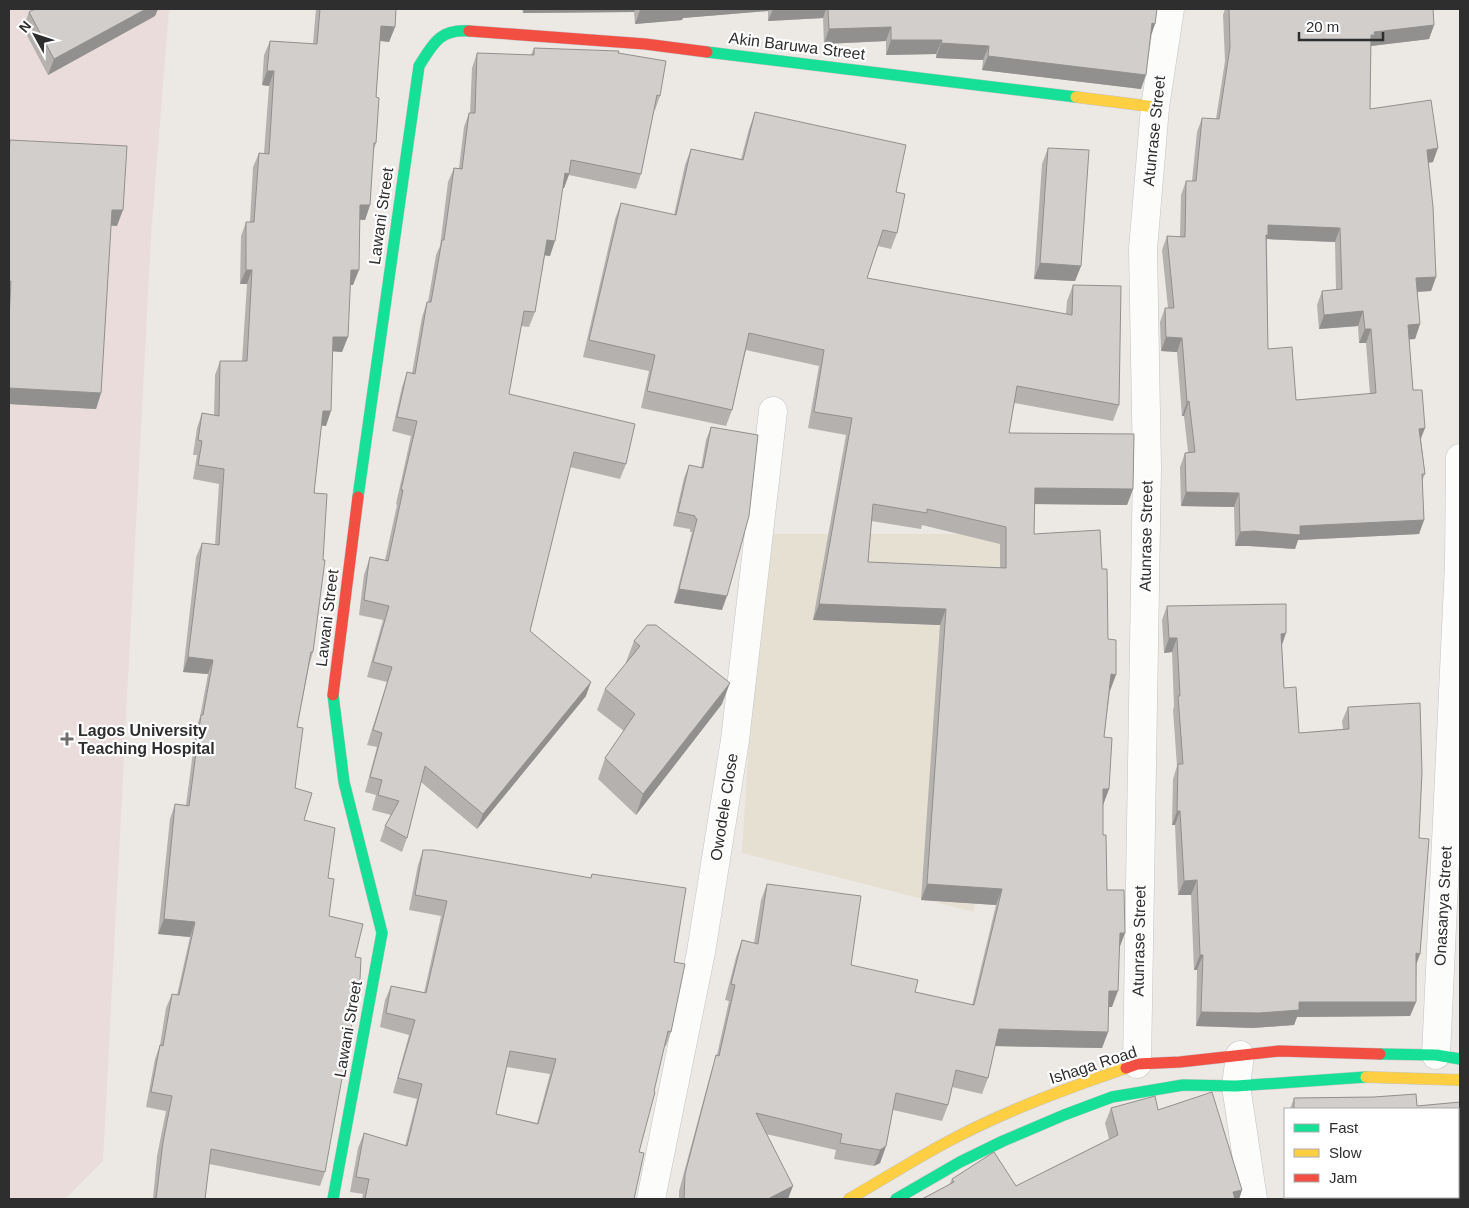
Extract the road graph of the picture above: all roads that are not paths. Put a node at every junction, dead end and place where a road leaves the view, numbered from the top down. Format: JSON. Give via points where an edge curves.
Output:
{"nodes":[{"id":1,"x":1170,"y":9,"type":"edge"},
{"id":2,"x":436,"y":40,"type":"joint"},
{"id":3,"x":1155,"y":107,"type":"junction"},
{"id":4,"x":773,"y":411,"type":"dead end"},
{"id":5,"x":1460,"y":458,"type":"edge"},
{"id":6,"x":1240,"y":1055,"type":"junction"},
{"id":7,"x":1448,"y":1057,"type":"edge"},
{"id":8,"x":1137,"y":1064,"type":"junction"},
{"id":9,"x":1460,"y":1080,"type":"edge"},
{"id":10,"x":1236,"y":1086,"type":"junction"},
{"id":11,"x":333,"y":1199,"type":"edge"},
{"id":12,"x":651,"y":1199,"type":"edge"},
{"id":13,"x":850,"y":1199,"type":"edge"},
{"id":14,"x":896,"y":1199,"type":"edge"},
{"id":15,"x":1252,"y":1199,"type":"edge"}],
"edges":[{"from":1,"to":3,"type":"street","name":"Atunrase Street"},
{"from":2,"to":3,"type":"street","name":"Akin Baruwa Street","via":[[455,30],[645,44]]},
{"from":2,"to":11,"type":"street","name":"Lawani Street","via":[[419,66],[333,693],[344,782],[382,933]]},
{"from":3,"to":8,"type":"street","name":"Atunrase Street","via":[[1143,249],[1147,467]]},
{"from":4,"to":12,"type":"street","name":"Owodele Close","via":[[735,740],[701,952]]},
{"from":5,"to":7,"type":"street","name":"Onasanya Street"},
{"from":6,"to":7,"type":"street","name":"Ishaga Road","via":[[1279,1051]]},
{"from":6,"to":8,"type":"street","name":"Ishaga Road"},
{"from":6,"to":10,"type":"street"},
{"from":8,"to":13,"type":"street","name":"Ishaga Road","via":[[993,1120],[949,1141]]},
{"from":9,"to":10,"type":"street","via":[[1373,1076]]},
{"from":10,"to":14,"type":"street","via":[[1182,1085],[1112,1097],[1003,1141]]},
{"from":10,"to":15,"type":"street"}]}
